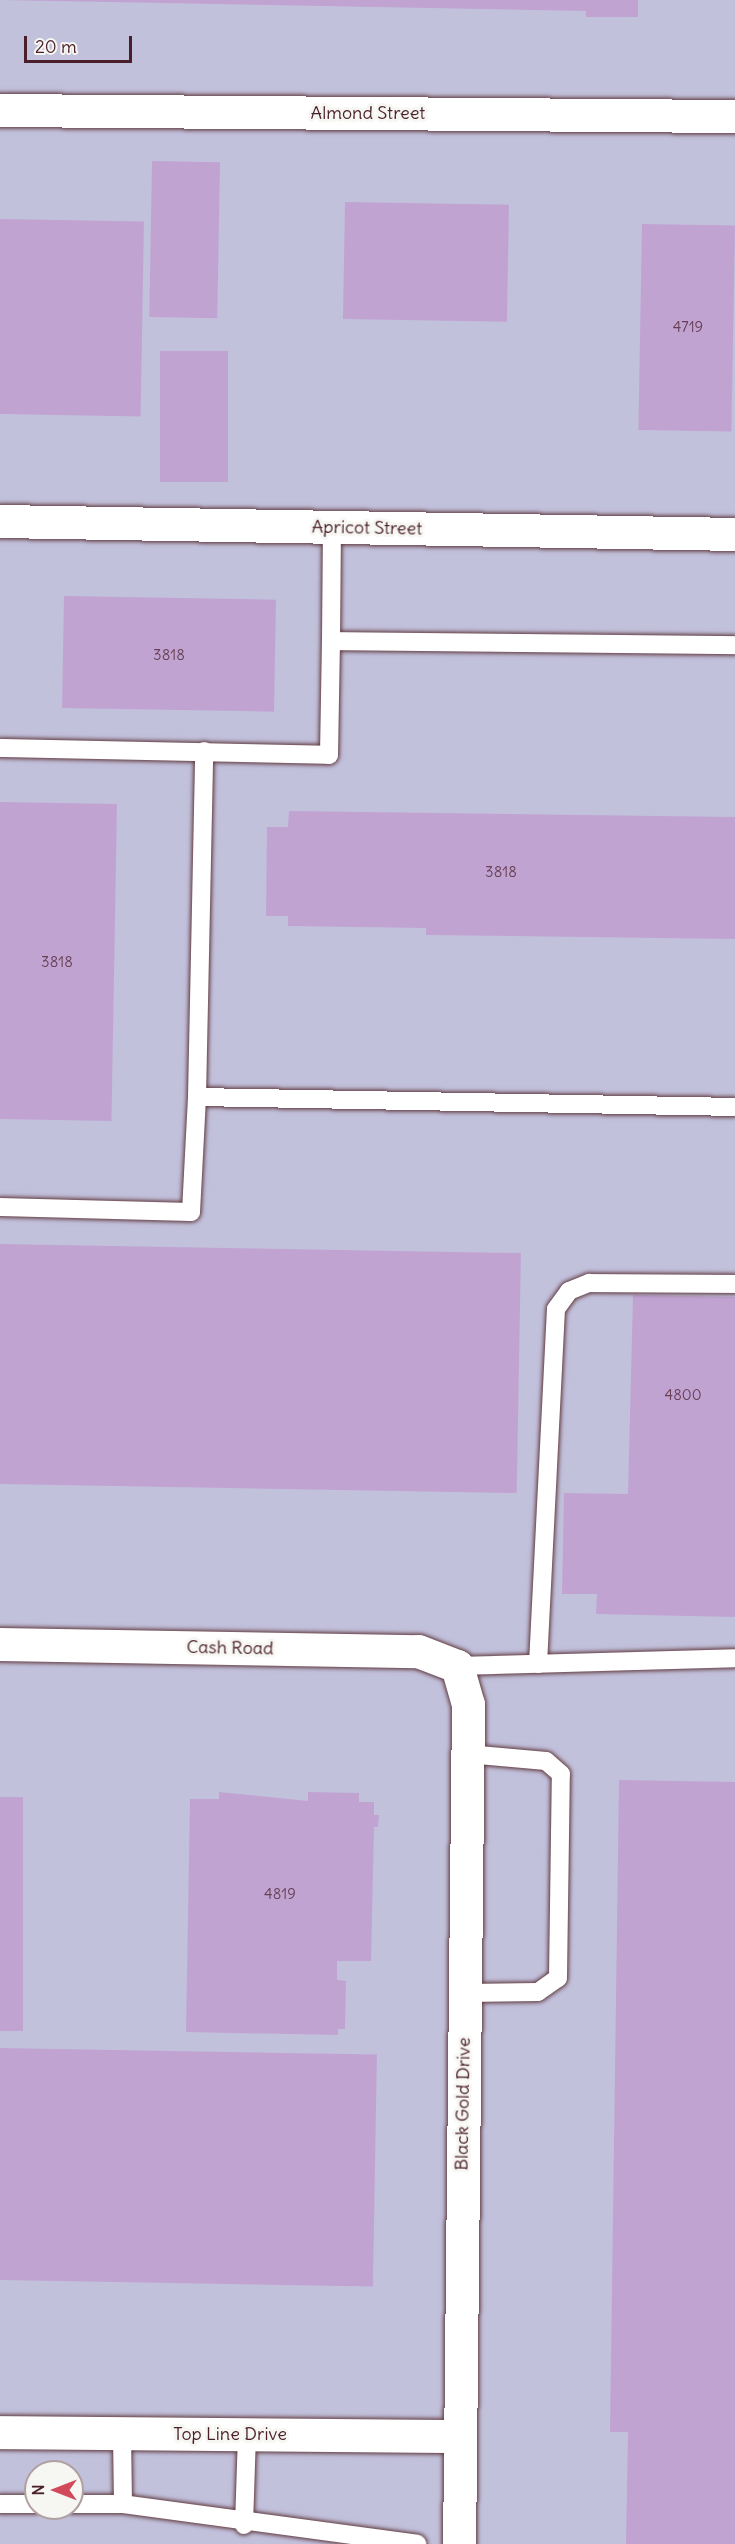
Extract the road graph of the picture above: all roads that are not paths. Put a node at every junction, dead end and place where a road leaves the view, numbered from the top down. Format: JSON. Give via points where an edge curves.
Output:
{"nodes":[{"id":1,"x":0,"y":110,"type":"edge"},
{"id":2,"x":735,"y":116,"type":"edge"},
{"id":3,"x":0,"y":521,"type":"edge"},
{"id":4,"x":332,"y":528,"type":"junction"},
{"id":5,"x":735,"y":534,"type":"edge"},
{"id":6,"x":331,"y":641,"type":"junction"},
{"id":7,"x":735,"y":645,"type":"edge"},
{"id":8,"x":0,"y":748,"type":"edge"},
{"id":9,"x":204,"y":751,"type":"junction"},
{"id":10,"x":197,"y":1097,"type":"junction"},
{"id":11,"x":735,"y":1107,"type":"edge"},
{"id":12,"x":0,"y":1207,"type":"edge"},
{"id":13,"x":735,"y":1284,"type":"edge"},
{"id":14,"x":0,"y":1644,"type":"edge"},
{"id":15,"x":735,"y":1658,"type":"edge"},
{"id":16,"x":538,"y":1664,"type":"junction"},
{"id":17,"x":457,"y":1666,"type":"junction"},
{"id":18,"x":467,"y":1754,"type":"junction"},
{"id":19,"x":465,"y":1993,"type":"junction"},
{"id":20,"x":0,"y":2432,"type":"edge"},
{"id":21,"x":122,"y":2433,"type":"junction"},
{"id":22,"x":247,"y":2434,"type":"junction"},
{"id":23,"x":459,"y":2436,"type":"junction"},
{"id":24,"x":0,"y":2504,"type":"edge"},
{"id":25,"x":24,"y":2504,"type":"edge"},
{"id":26,"x":84,"y":2504,"type":"edge"},
{"id":27,"x":123,"y":2504,"type":"junction"},
{"id":28,"x":244,"y":2524,"type":"junction"},
{"id":29,"x":417,"y":2544,"type":"edge"},
{"id":30,"x":459,"y":2544,"type":"edge"}],
"edges":[{"from":1,"to":2,"type":"street","name":"Almond Street"},
{"from":3,"to":4,"type":"street","name":"Apricot Street"},
{"from":4,"to":5,"type":"street","name":"Apricot Street"},
{"from":4,"to":6,"type":"lane"},
{"from":6,"to":7,"type":"lane"},
{"from":6,"to":9,"type":"lane","via":[[329,755]]},
{"from":8,"to":9,"type":"lane"},
{"from":9,"to":10,"type":"lane"},
{"from":10,"to":11,"type":"lane"},
{"from":10,"to":12,"type":"lane","via":[[191,1212]]},
{"from":13,"to":16,"type":"lane","via":[[589,1283],[569,1290],[556,1309]]},
{"from":14,"to":17,"type":"street","name":"Cash Road","via":[[418,1651]]},
{"from":15,"to":16,"type":"lane"},
{"from":16,"to":17,"type":"lane"},
{"from":17,"to":18,"type":"street","name":"Black Gold Drive","via":[[468,1704]]},
{"from":18,"to":19,"type":"street","name":"Black Gold Drive"},
{"from":18,"to":19,"type":"lane","via":[[546,1761],[561,1774],[558,1978],[538,1992]]},
{"from":19,"to":23,"type":"street","name":"Black Gold Drive"},
{"from":20,"to":21,"type":"street","name":"Top Line Drive"},
{"from":21,"to":22,"type":"street","name":"Top Line Drive"},
{"from":21,"to":27,"type":"lane"},
{"from":22,"to":23,"type":"street","name":"Top Line Drive"},
{"from":22,"to":28,"type":"lane"},
{"from":23,"to":30,"type":"street","name":"Black Gold Drive"},
{"from":24,"to":25,"type":"lane"},
{"from":26,"to":27,"type":"lane"},
{"from":27,"to":28,"type":"lane"},
{"from":28,"to":29,"type":"lane"}]}
